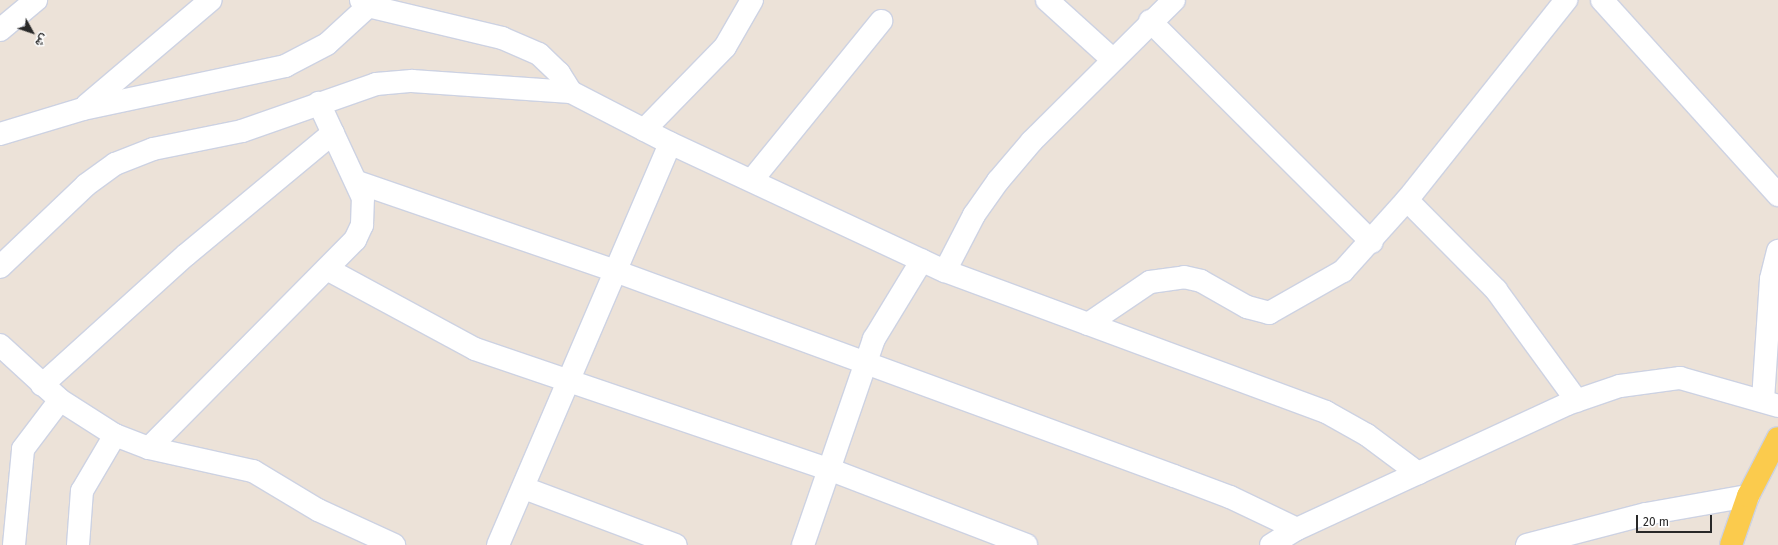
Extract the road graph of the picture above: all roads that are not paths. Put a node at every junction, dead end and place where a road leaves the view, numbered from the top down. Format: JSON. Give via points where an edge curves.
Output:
{"nodes":[{"id":1,"x":36,"y":0,"type":"edge"},
{"id":2,"x":211,"y":0,"type":"edge"},
{"id":3,"x":752,"y":0,"type":"edge"},
{"id":4,"x":1047,"y":0,"type":"edge"},
{"id":5,"x":1174,"y":0,"type":"edge"},
{"id":6,"x":1566,"y":0,"type":"edge"},
{"id":7,"x":1602,"y":0,"type":"edge"},
{"id":8,"x":368,"y":2,"type":"edge"},
{"id":9,"x":881,"y":21,"type":"dead end"},
{"id":10,"x":1150,"y":21,"type":"junction"},
{"id":11,"x":0,"y":30,"type":"edge"},
{"id":12,"x":1112,"y":59,"type":"junction"},
{"id":13,"x":571,"y":92,"type":"junction"},
{"id":14,"x":319,"y":103,"type":"junction"},
{"id":15,"x":83,"y":108,"type":"junction"},
{"id":16,"x":644,"y":130,"type":"junction"},
{"id":17,"x":333,"y":132,"type":"junction"},
{"id":18,"x":0,"y":134,"type":"edge"},
{"id":19,"x":670,"y":143,"type":"junction"},
{"id":20,"x":752,"y":180,"type":"junction"},
{"id":21,"x":357,"y":182,"type":"junction"},
{"id":22,"x":1778,"y":195,"type":"edge"},
{"id":23,"x":1407,"y":200,"type":"junction"},
{"id":24,"x":1372,"y":242,"type":"junction"},
{"id":25,"x":1778,"y":251,"type":"edge"},
{"id":26,"x":922,"y":260,"type":"junction"},
{"id":27,"x":0,"y":267,"type":"edge"},
{"id":28,"x":326,"y":268,"type":"junction"},
{"id":29,"x":615,"y":271,"type":"junction"},
{"id":30,"x":945,"y":271,"type":"junction"},
{"id":31,"x":1088,"y":324,"type":"junction"},
{"id":32,"x":0,"y":344,"type":"edge"},
{"id":33,"x":865,"y":365,"type":"junction"},
{"id":34,"x":570,"y":382,"type":"junction"},
{"id":35,"x":42,"y":385,"type":"junction"},
{"id":36,"x":60,"y":400,"type":"junction"},
{"id":37,"x":1577,"y":401,"type":"junction"},
{"id":38,"x":1770,"y":403,"type":"edge"},
{"id":39,"x":115,"y":435,"type":"junction"},
{"id":40,"x":1778,"y":438,"type":"edge"},
{"id":41,"x":149,"y":448,"type":"junction"},
{"id":42,"x":831,"y":470,"type":"junction"},
{"id":43,"x":1418,"y":473,"type":"junction"},
{"id":44,"x":524,"y":488,"type":"junction"},
{"id":45,"x":1748,"y":496,"type":"junction"},
{"id":46,"x":1297,"y":530,"type":"junction"},
{"id":47,"x":14,"y":545,"type":"edge"},
{"id":48,"x":78,"y":545,"type":"edge"},
{"id":49,"x":394,"y":545,"type":"edge"},
{"id":50,"x":498,"y":545,"type":"edge"},
{"id":51,"x":676,"y":545,"type":"edge"},
{"id":52,"x":803,"y":545,"type":"edge"},
{"id":53,"x":1026,"y":545,"type":"edge"},
{"id":54,"x":1271,"y":545,"type":"edge"},
{"id":55,"x":1527,"y":545,"type":"edge"},
{"id":56,"x":1731,"y":545,"type":"edge"}],
"edges":[{"from":1,"to":11,"type":"street"},
{"from":2,"to":15,"type":"street"},
{"from":3,"to":16,"type":"street","via":[[725,47]]},
{"from":4,"to":12,"type":"street"},
{"from":5,"to":10,"type":"street"},
{"from":6,"to":23,"type":"street"},
{"from":7,"to":22,"type":"street"},
{"from":8,"to":13,"type":"street","via":[[502,38],[539,54],[559,73]]},
{"from":8,"to":15,"type":"street","via":[[327,44],[285,66]]},
{"from":9,"to":20,"type":"street"},
{"from":10,"to":12,"type":"street"},
{"from":10,"to":24,"type":"street"},
{"from":12,"to":30,"type":"street","via":[[998,181],[974,215]]},
{"from":13,"to":14,"type":"street","via":[[412,82],[376,84]]},
{"from":13,"to":16,"type":"street"},
{"from":14,"to":17,"type":"street"},
{"from":14,"to":27,"type":"street","via":[[242,131],[152,149],[115,164],[44,222]]},
{"from":15,"to":18,"type":"street"},
{"from":16,"to":19,"type":"street"},
{"from":17,"to":21,"type":"street"},
{"from":17,"to":35,"type":"street","via":[[186,255]]},
{"from":19,"to":20,"type":"street"},
{"from":19,"to":29,"type":"street"},
{"from":20,"to":26,"type":"street"},
{"from":21,"to":28,"type":"street","via":[[363,198],[362,225],[355,240]]},
{"from":21,"to":29,"type":"street"},
{"from":23,"to":24,"type":"street"},
{"from":23,"to":37,"type":"street","via":[[1496,290]]},
{"from":24,"to":31,"type":"street","via":[[1343,271],[1269,313],[1247,307],[1201,281],[1184,277],[1150,282]]},
{"from":25,"to":38,"type":"street","via":[[1771,279]]},
{"from":26,"to":30,"type":"street"},
{"from":26,"to":33,"type":"street","via":[[882,322]]},
{"from":28,"to":34,"type":"street","via":[[475,349]]},
{"from":28,"to":41,"type":"street"},
{"from":29,"to":33,"type":"street"},
{"from":29,"to":34,"type":"street"},
{"from":30,"to":31,"type":"street"},
{"from":31,"to":43,"type":"street","via":[[1326,412],[1367,435]]},
{"from":32,"to":35,"type":"street"},
{"from":33,"to":42,"type":"street"},
{"from":33,"to":46,"type":"street","via":[[1230,497]]},
{"from":34,"to":42,"type":"street"},
{"from":34,"to":44,"type":"street"},
{"from":35,"to":36,"type":"street"},
{"from":36,"to":39,"type":"street"},
{"from":36,"to":47,"type":"street","via":[[23,449]]},
{"from":37,"to":38,"type":"street","via":[[1620,386],[1680,378]]},
{"from":37,"to":43,"type":"street"},
{"from":39,"to":41,"type":"street"},
{"from":39,"to":48,"type":"street","via":[[82,491]]},
{"from":40,"to":45,"type":"main road"},
{"from":41,"to":49,"type":"street","via":[[253,471],[318,510]]},
{"from":42,"to":52,"type":"street"},
{"from":42,"to":53,"type":"street"},
{"from":43,"to":46,"type":"street"},
{"from":44,"to":50,"type":"street"},
{"from":44,"to":51,"type":"street"},
{"from":45,"to":55,"type":"street","via":[[1638,515]]},
{"from":45,"to":56,"type":"main road"},
{"from":46,"to":54,"type":"street"}]}
